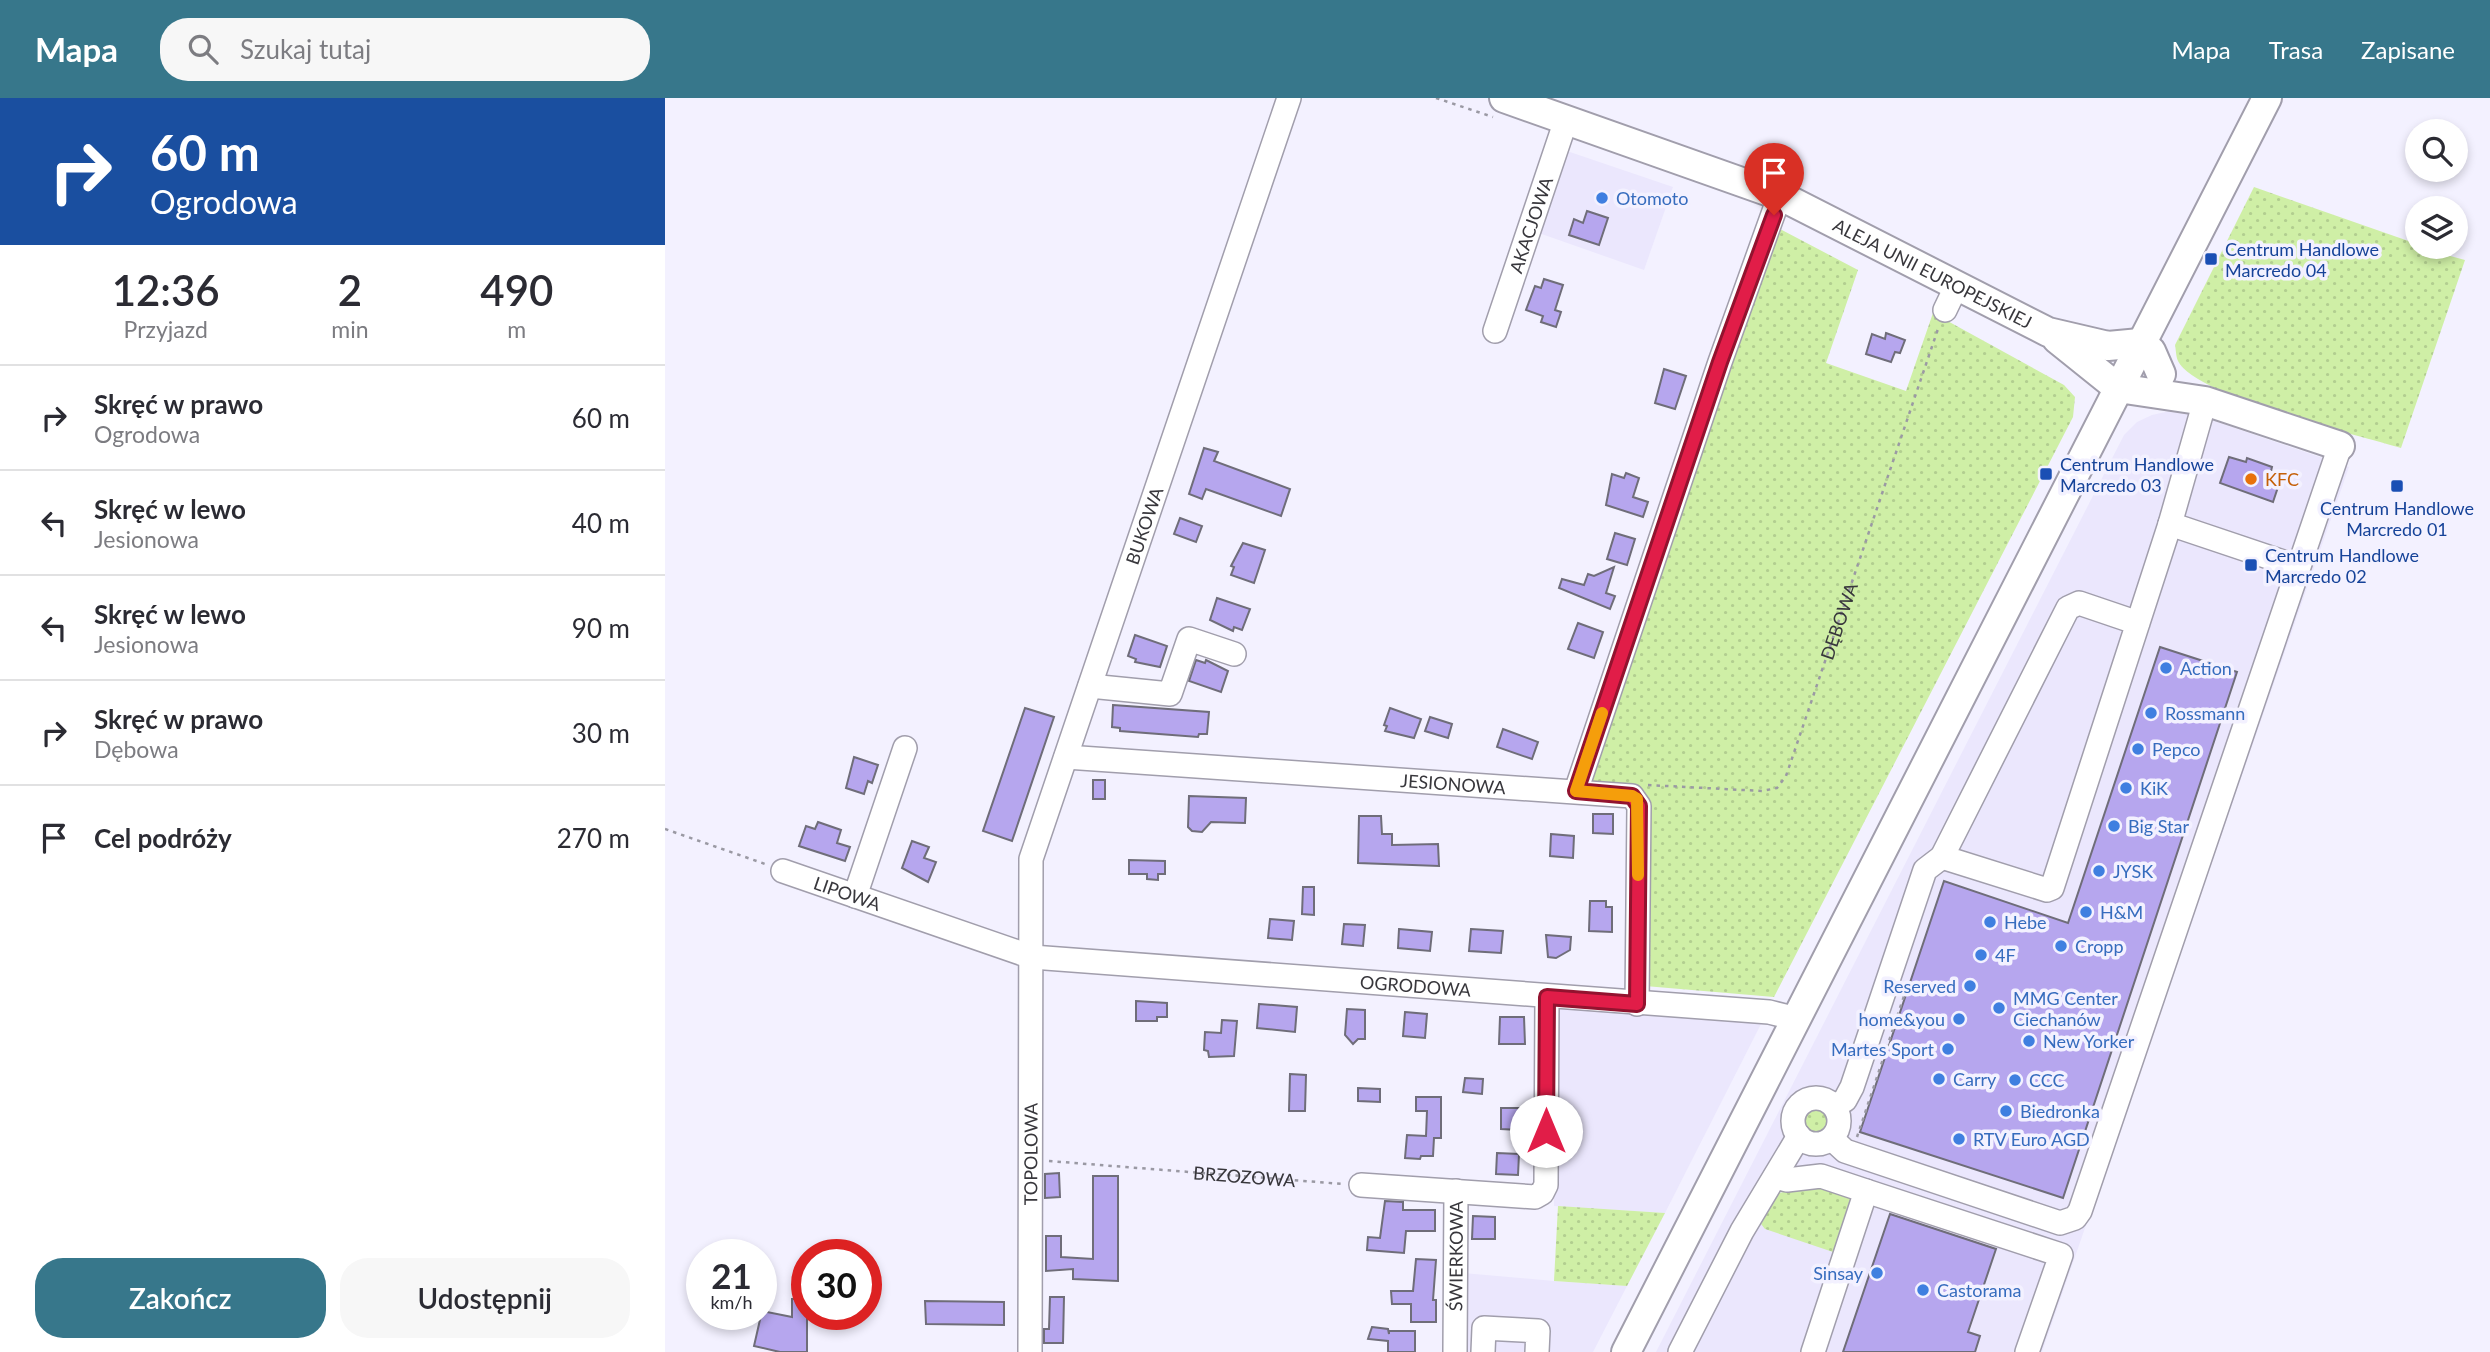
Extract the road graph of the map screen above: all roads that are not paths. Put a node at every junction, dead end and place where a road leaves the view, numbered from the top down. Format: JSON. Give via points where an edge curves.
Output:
{"nodes":[{"id":1,"x":1289,"y":98,"type":"edge"},
{"id":2,"x":1504,"y":98,"type":"edge"},
{"id":3,"x":2267,"y":98,"type":"edge"},
{"id":4,"x":1566,"y":120,"type":"junction"},
{"id":5,"x":1784,"y":187,"type":"junction"},
{"id":6,"x":1495,"y":331,"type":"dead end"},
{"id":7,"x":2048,"y":332,"type":"junction"},
{"id":8,"x":2140,"y":343,"type":"junction"},
{"id":9,"x":2097,"y":344,"type":"junction"},
{"id":10,"x":2161,"y":374,"type":"junction"},
{"id":11,"x":2122,"y":379,"type":"junction"},
{"id":12,"x":2205,"y":401,"type":"junction"},
{"id":13,"x":2340,"y":446,"type":"joint"},
{"id":14,"x":2170,"y":524,"type":"junction"},
{"id":15,"x":2298,"y":567,"type":"junction"},
{"id":16,"x":2138,"y":623,"type":"junction"},
{"id":17,"x":1234,"y":654,"type":"dead end"},
{"id":18,"x":1090,"y":686,"type":"junction"},
{"id":19,"x":905,"y":748,"type":"dead end"},
{"id":20,"x":1066,"y":757,"type":"junction"},
{"id":21,"x":1576,"y":791,"type":"junction"},
{"id":22,"x":1942,"y":857,"type":"junction"},
{"id":23,"x":783,"y":871,"type":"road end"},
{"id":24,"x":855,"y":896,"type":"junction"},
{"id":25,"x":1032,"y":957,"type":"junction"},
{"id":26,"x":1547,"y":997,"type":"junction"},
{"id":27,"x":1637,"y":1004,"type":"junction"},
{"id":28,"x":1797,"y":1019,"type":"junction"},
{"id":29,"x":1835,"y":1106,"type":"junction"},
{"id":30,"x":1798,"y":1136,"type":"junction"},
{"id":31,"x":1832,"y":1139,"type":"junction"},
{"id":32,"x":1775,"y":1177,"type":"junction"},
{"id":33,"x":1361,"y":1185,"type":"road end"},
{"id":34,"x":1866,"y":1191,"type":"junction"},
{"id":35,"x":1456,"y":1192,"type":"junction"},
{"id":36,"x":1030,"y":1352,"type":"edge"},
{"id":37,"x":1455,"y":1352,"type":"edge"},
{"id":38,"x":1483,"y":1352,"type":"edge"},
{"id":39,"x":1537,"y":1352,"type":"edge"},
{"id":40,"x":1626,"y":1352,"type":"edge"},
{"id":41,"x":1681,"y":1352,"type":"edge"},
{"id":42,"x":1813,"y":1352,"type":"edge"},
{"id":43,"x":2027,"y":1352,"type":"edge"}],
"edges":[{"from":1,"to":18,"type":"street","name":"BUKOWA"},
{"from":2,"to":4,"type":"main road","name":"ALEJA UNII EUROPEJSKIEJ"},
{"from":3,"to":8,"type":"main road"},
{"from":4,"to":5,"type":"main road","name":"ALEJA UNII EUROPEJSKIEJ"},
{"from":4,"to":6,"type":"street","name":"AKACJOWA"},
{"from":5,"to":7,"type":"main road","name":"ALEJA UNII EUROPEJSKIEJ","via":[[1951,298]]},
{"from":5,"to":21,"type":"street","via":[[1720,362]]},
{"from":7,"to":9,"type":"main road","name":"ALEJA UNII EUROPEJSKIEJ"},
{"from":7,"to":11,"type":"main road","name":"ALEJA UNII EUROPEJSKIEJ"},
{"from":8,"to":9,"type":"main road","name":"ALEJA UNII EUROPEJSKIEJ"},
{"from":8,"to":10,"type":"main road","via":[[2151,351]]},
{"from":8,"to":11,"type":"main road"},
{"from":9,"to":11,"type":"main road","via":[[2112,356]]},
{"from":10,"to":11,"type":"main road"},
{"from":10,"to":12,"type":"main road"},
{"from":11,"to":12,"type":"main road"},
{"from":11,"to":28,"type":"main road"},
{"from":12,"to":13,"type":"main road"},
{"from":12,"to":14,"type":"street"},
{"from":13,"to":15,"type":"street"},
{"from":14,"to":15,"type":"street"},
{"from":14,"to":16,"type":"street"},
{"from":15,"to":31,"type":"street","via":[[2075,1218],[2060,1223],[1845,1151]]},
{"from":16,"to":22,"type":"street","via":[[2079,603],[2068,608]]},
{"from":16,"to":22,"type":"street","via":[[2052,888]]},
{"from":17,"to":18,"type":"street","via":[[1189,639],[1170,694]]},
{"from":18,"to":20,"type":"street","name":"BUKOWA"},
{"from":19,"to":24,"type":"street"},
{"from":20,"to":21,"type":"street","name":"JESIONOWA"},
{"from":20,"to":25,"type":"street","name":"BUKOWA","via":[[1031,859]]},
{"from":21,"to":27,"type":"street","name":"JESIONOWA","via":[[1632,796],[1639,806]]},
{"from":22,"to":29,"type":"street","via":[[1924,870],[1852,1087]]},
{"from":23,"to":24,"type":"street","name":"LIPOWA"},
{"from":24,"to":25,"type":"street","name":"LIPOWA"},
{"from":25,"to":26,"type":"street","name":"OGRODOWA"},
{"from":25,"to":36,"type":"street","name":"TOPOLOWA"},
{"from":26,"to":27,"type":"street","name":"OGRODOWA"},
{"from":26,"to":35,"type":"street","name":"ŚWIERKOWA","via":[[1546,1185],[1535,1197]]},
{"from":27,"to":28,"type":"street","name":"OGRODOWA","via":[[1769,1012]]},
{"from":28,"to":40,"type":"main road"},
{"from":29,"to":30,"type":"street","via":[[1819,1097],[1801,1102],[1793,1119]]},
{"from":29,"to":31,"type":"street","via":[[1839,1129]]},
{"from":30,"to":31,"type":"street","via":[[1815,1144]]},
{"from":30,"to":32,"type":"street"},
{"from":32,"to":34,"type":"street","via":[[1821,1176]]},
{"from":32,"to":41,"type":"street"},
{"from":33,"to":35,"type":"street"},
{"from":34,"to":42,"type":"street"},
{"from":34,"to":43,"type":"street","via":[[2061,1255]]},
{"from":35,"to":37,"type":"street","name":"ŚWIERKOWA"},
{"from":38,"to":39,"type":"street","via":[[1484,1328],[1538,1331]]}]}
